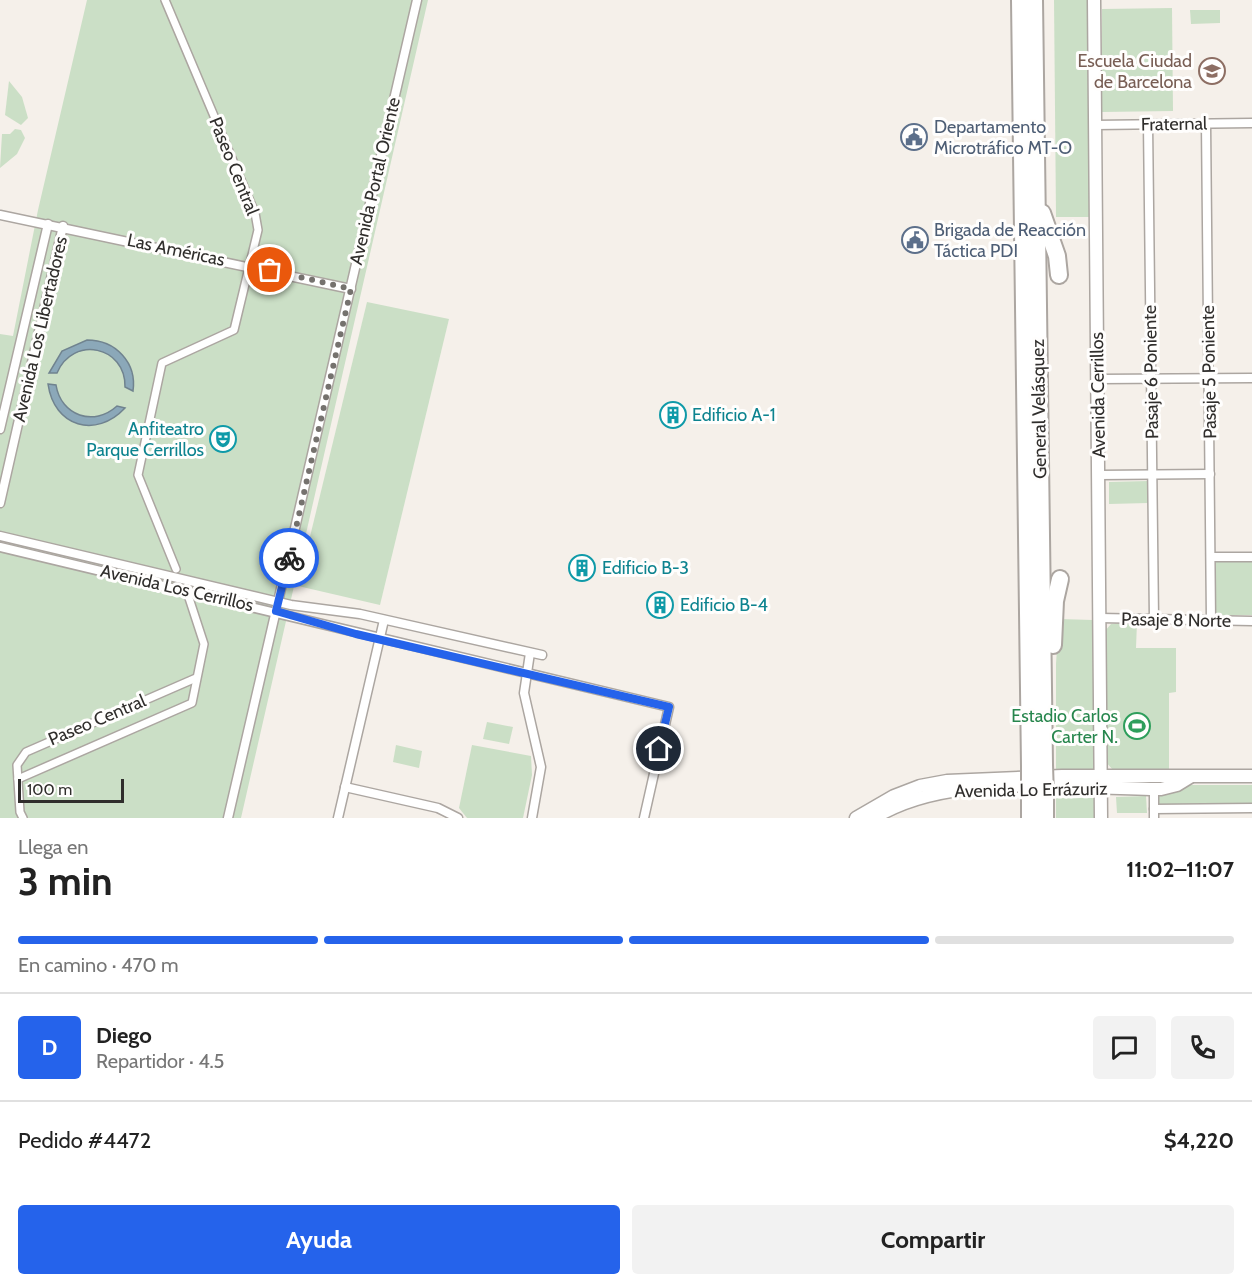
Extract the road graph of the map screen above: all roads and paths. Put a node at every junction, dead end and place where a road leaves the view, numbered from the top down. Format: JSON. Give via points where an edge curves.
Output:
{"nodes":[{"id":1,"x":165,"y":0,"type":"edge"},
{"id":2,"x":417,"y":0,"type":"edge"},
{"id":3,"x":1020,"y":0,"type":"edge"},
{"id":4,"x":1034,"y":0,"type":"edge"},
{"id":5,"x":1094,"y":0,"type":"edge"},
{"id":6,"x":1252,"y":123,"type":"edge"},
{"id":7,"x":1148,"y":124,"type":"junction"},
{"id":8,"x":1206,"y":124,"type":"junction"},
{"id":9,"x":1095,"y":125,"type":"junction"},
{"id":10,"x":1036,"y":194,"type":"junction"},
{"id":11,"x":0,"y":215,"type":"edge"},
{"id":12,"x":48,"y":224,"type":"junction"},
{"id":13,"x":63,"y":226,"type":"junction"},
{"id":14,"x":250,"y":266,"type":"junction"},
{"id":15,"x":1059,"y":275,"type":"dead end"},
{"id":16,"x":351,"y":289,"type":"junction"},
{"id":17,"x":1151,"y":378,"type":"junction"},
{"id":18,"x":1210,"y":378,"type":"junction"},
{"id":19,"x":1252,"y":378,"type":"edge"},
{"id":20,"x":1098,"y":379,"type":"junction"},
{"id":21,"x":0,"y":429,"type":"edge"},
{"id":22,"x":1153,"y":474,"type":"junction"},
{"id":23,"x":1210,"y":474,"type":"junction"},
{"id":24,"x":1099,"y":475,"type":"junction"},
{"id":25,"x":0,"y":503,"type":"edge"},
{"id":26,"x":0,"y":536,"type":"edge"},
{"id":27,"x":0,"y":548,"type":"edge"},
{"id":28,"x":1210,"y":557,"type":"junction"},
{"id":29,"x":1252,"y":557,"type":"edge"},
{"id":30,"x":177,"y":569,"type":"dead end"},
{"id":31,"x":1060,"y":579,"type":"dead end"},
{"id":32,"x":189,"y":598,"type":"dead end"},
{"id":33,"x":278,"y":602,"type":"junction"},
{"id":34,"x":276,"y":611,"type":"junction"},
{"id":35,"x":1100,"y":618,"type":"junction"},
{"id":36,"x":1154,"y":619,"type":"junction"},
{"id":37,"x":384,"y":620,"type":"junction"},
{"id":38,"x":1211,"y":620,"type":"junction"},
{"id":39,"x":1252,"y":621,"type":"edge"},
{"id":40,"x":379,"y":639,"type":"junction"},
{"id":41,"x":530,"y":653,"type":"junction"},
{"id":42,"x":542,"y":655,"type":"dead end"},
{"id":43,"x":525,"y":673,"type":"junction"},
{"id":44,"x":196,"y":678,"type":"junction"},
{"id":45,"x":1044,"y":736,"type":"junction"},
{"id":46,"x":1037,"y":765,"type":"junction"},
{"id":47,"x":1252,"y":776,"type":"edge"},
{"id":48,"x":1190,"y":777,"type":"junction"},
{"id":49,"x":18,"y":779,"type":"junction"},
{"id":50,"x":1100,"y":783,"type":"junction"},
{"id":51,"x":345,"y":788,"type":"junction"},
{"id":52,"x":1154,"y":789,"type":"junction"},
{"id":53,"x":1037,"y":796,"type":"junction"},
{"id":54,"x":1252,"y":808,"type":"edge"},
{"id":55,"x":1154,"y":814,"type":"edge"},
{"id":56,"x":23,"y":818,"type":"edge"},
{"id":57,"x":228,"y":818,"type":"edge"},
{"id":58,"x":338,"y":818,"type":"edge"},
{"id":59,"x":458,"y":818,"type":"edge"},
{"id":60,"x":532,"y":818,"type":"edge"},
{"id":61,"x":644,"y":818,"type":"edge"},
{"id":62,"x":856,"y":818,"type":"edge"},
{"id":63,"x":874,"y":818,"type":"edge"},
{"id":64,"x":1030,"y":818,"type":"edge"},
{"id":65,"x":1045,"y":818,"type":"edge"},
{"id":66,"x":1101,"y":818,"type":"edge"}],
"edges":[{"from":1,"to":14,"type":"street","name":"Paseo Central","via":[[257,219],[258,236]]},
{"from":2,"to":16,"type":"street","name":"Avenida Portal Oriente"},
{"from":3,"to":46,"type":"highway","name":"General Velásquez"},
{"from":4,"to":10,"type":"highway","name":"General Velásquez"},
{"from":5,"to":9,"type":"main road","name":"Avenida Cerrillos"},
{"from":6,"to":8,"type":"street","name":"Fraternal"},
{"from":7,"to":8,"type":"street","name":"Fraternal"},
{"from":7,"to":9,"type":"street","name":"Fraternal"},
{"from":7,"to":17,"type":"street","name":"Pasaje 6 Poniente"},
{"from":8,"to":18,"type":"street","name":"Pasaje 5 Poniente"},
{"from":9,"to":20,"type":"main road","name":"Avenida Cerrillos"},
{"from":10,"to":15,"type":"highway","via":[[1058,256]]},
{"from":10,"to":45,"type":"highway","name":"General Velásquez"},
{"from":11,"to":12,"type":"street","name":"Las Américas"},
{"from":12,"to":13,"type":"street","name":"Las Américas"},
{"from":12,"to":21,"type":"street","name":"Avenida Los Libertadores"},
{"from":13,"to":14,"type":"street","name":"Las Américas"},
{"from":13,"to":25,"type":"street","name":"Avenida Los Libertadores"},
{"from":14,"to":16,"type":"street","name":"Las Américas"},
{"from":14,"to":30,"type":"street","name":"Paseo Central","via":[[234,330],[162,363],[138,475]]},
{"from":16,"to":33,"type":"street","name":"Avenida Portal Oriente"},
{"from":17,"to":18,"type":"street"},
{"from":17,"to":20,"type":"street"},
{"from":17,"to":22,"type":"street","name":"Pasaje 6 Poniente"},
{"from":18,"to":19,"type":"street"},
{"from":18,"to":23,"type":"street","name":"Pasaje 5 Poniente"},
{"from":20,"to":24,"type":"main road","name":"Avenida Cerrillos"},
{"from":22,"to":23,"type":"street"},
{"from":22,"to":24,"type":"street"},
{"from":22,"to":36,"type":"street","name":"Pasaje 6 Poniente"},
{"from":23,"to":28,"type":"street","name":"Pasaje 5 Poniente"},
{"from":24,"to":35,"type":"main road","name":"Avenida Cerrillos"},
{"from":26,"to":33,"type":"street","name":"Avenida Los Cerrillos"},
{"from":27,"to":34,"type":"street","name":"Avenida Los Cerrillos"},
{"from":28,"to":29,"type":"street"},
{"from":28,"to":38,"type":"street","name":"Pasaje 5 Poniente"},
{"from":31,"to":45,"type":"highway"},
{"from":32,"to":44,"type":"street","name":"Paseo Central","via":[[204,644]]},
{"from":33,"to":34,"type":"street","name":"Avenida Portal Oriente"},
{"from":33,"to":37,"type":"street","name":"Avenida Los Cerrillos"},
{"from":34,"to":40,"type":"street","name":"Avenida Los Cerrillos"},
{"from":34,"to":57,"type":"street","name":"Avenida Portal Oriente"},
{"from":35,"to":36,"type":"street","name":"Pasaje 8 Norte"},
{"from":35,"to":50,"type":"main road","name":"Avenida Cerrillos"},
{"from":36,"to":38,"type":"street","name":"Pasaje 8 Norte"},
{"from":37,"to":40,"type":"street"},
{"from":37,"to":41,"type":"street","name":"Avenida Los Cerrillos"},
{"from":38,"to":39,"type":"street","name":"Pasaje 8 Norte"},
{"from":40,"to":43,"type":"street","name":"Avenida Los Cerrillos"},
{"from":40,"to":51,"type":"street"},
{"from":41,"to":42,"type":"street","name":"Avenida Los Cerrillos"},
{"from":41,"to":43,"type":"street"},
{"from":43,"to":60,"type":"street","via":[[525,703],[541,767]]},
{"from":43,"to":61,"type":"street","name":"Avenida Los Cerrillos","via":[[669,707]]},
{"from":44,"to":49,"type":"street","name":"Paseo Central","via":[[32,749],[19,760]]},
{"from":44,"to":49,"type":"street","name":"Paseo Central","via":[[192,703]]},
{"from":45,"to":46,"type":"highway","name":"General Velásquez"},
{"from":46,"to":53,"type":"highway","name":"General Velásquez","bridge":true},
{"from":47,"to":48,"type":"main road"},
{"from":48,"to":50,"type":"main road"},
{"from":48,"to":52,"type":"main road","name":"Avenida Lo Errázuriz","via":[[1177,785]]},
{"from":49,"to":56,"type":"street","name":"Paseo Central"},
{"from":50,"to":52,"type":"main road","name":"Avenida Lo Errázuriz"},
{"from":50,"to":62,"type":"main road","name":"Avenida Lo Errázuriz","via":[[1022,778],[933,783],[894,796]]},
{"from":50,"to":63,"type":"main road","name":"Avenida Lo Errázuriz","via":[[943,791],[910,800]]},
{"from":50,"to":66,"type":"main road","name":"Avenida Cerrillos"},
{"from":51,"to":58,"type":"street"},
{"from":51,"to":59,"type":"street","via":[[438,808]]},
{"from":52,"to":55,"type":"street"},
{"from":53,"to":64,"type":"highway","name":"General Velásquez"},
{"from":53,"to":65,"type":"highway","name":"General Velásquez"},
{"from":54,"to":55,"type":"street"}]}
